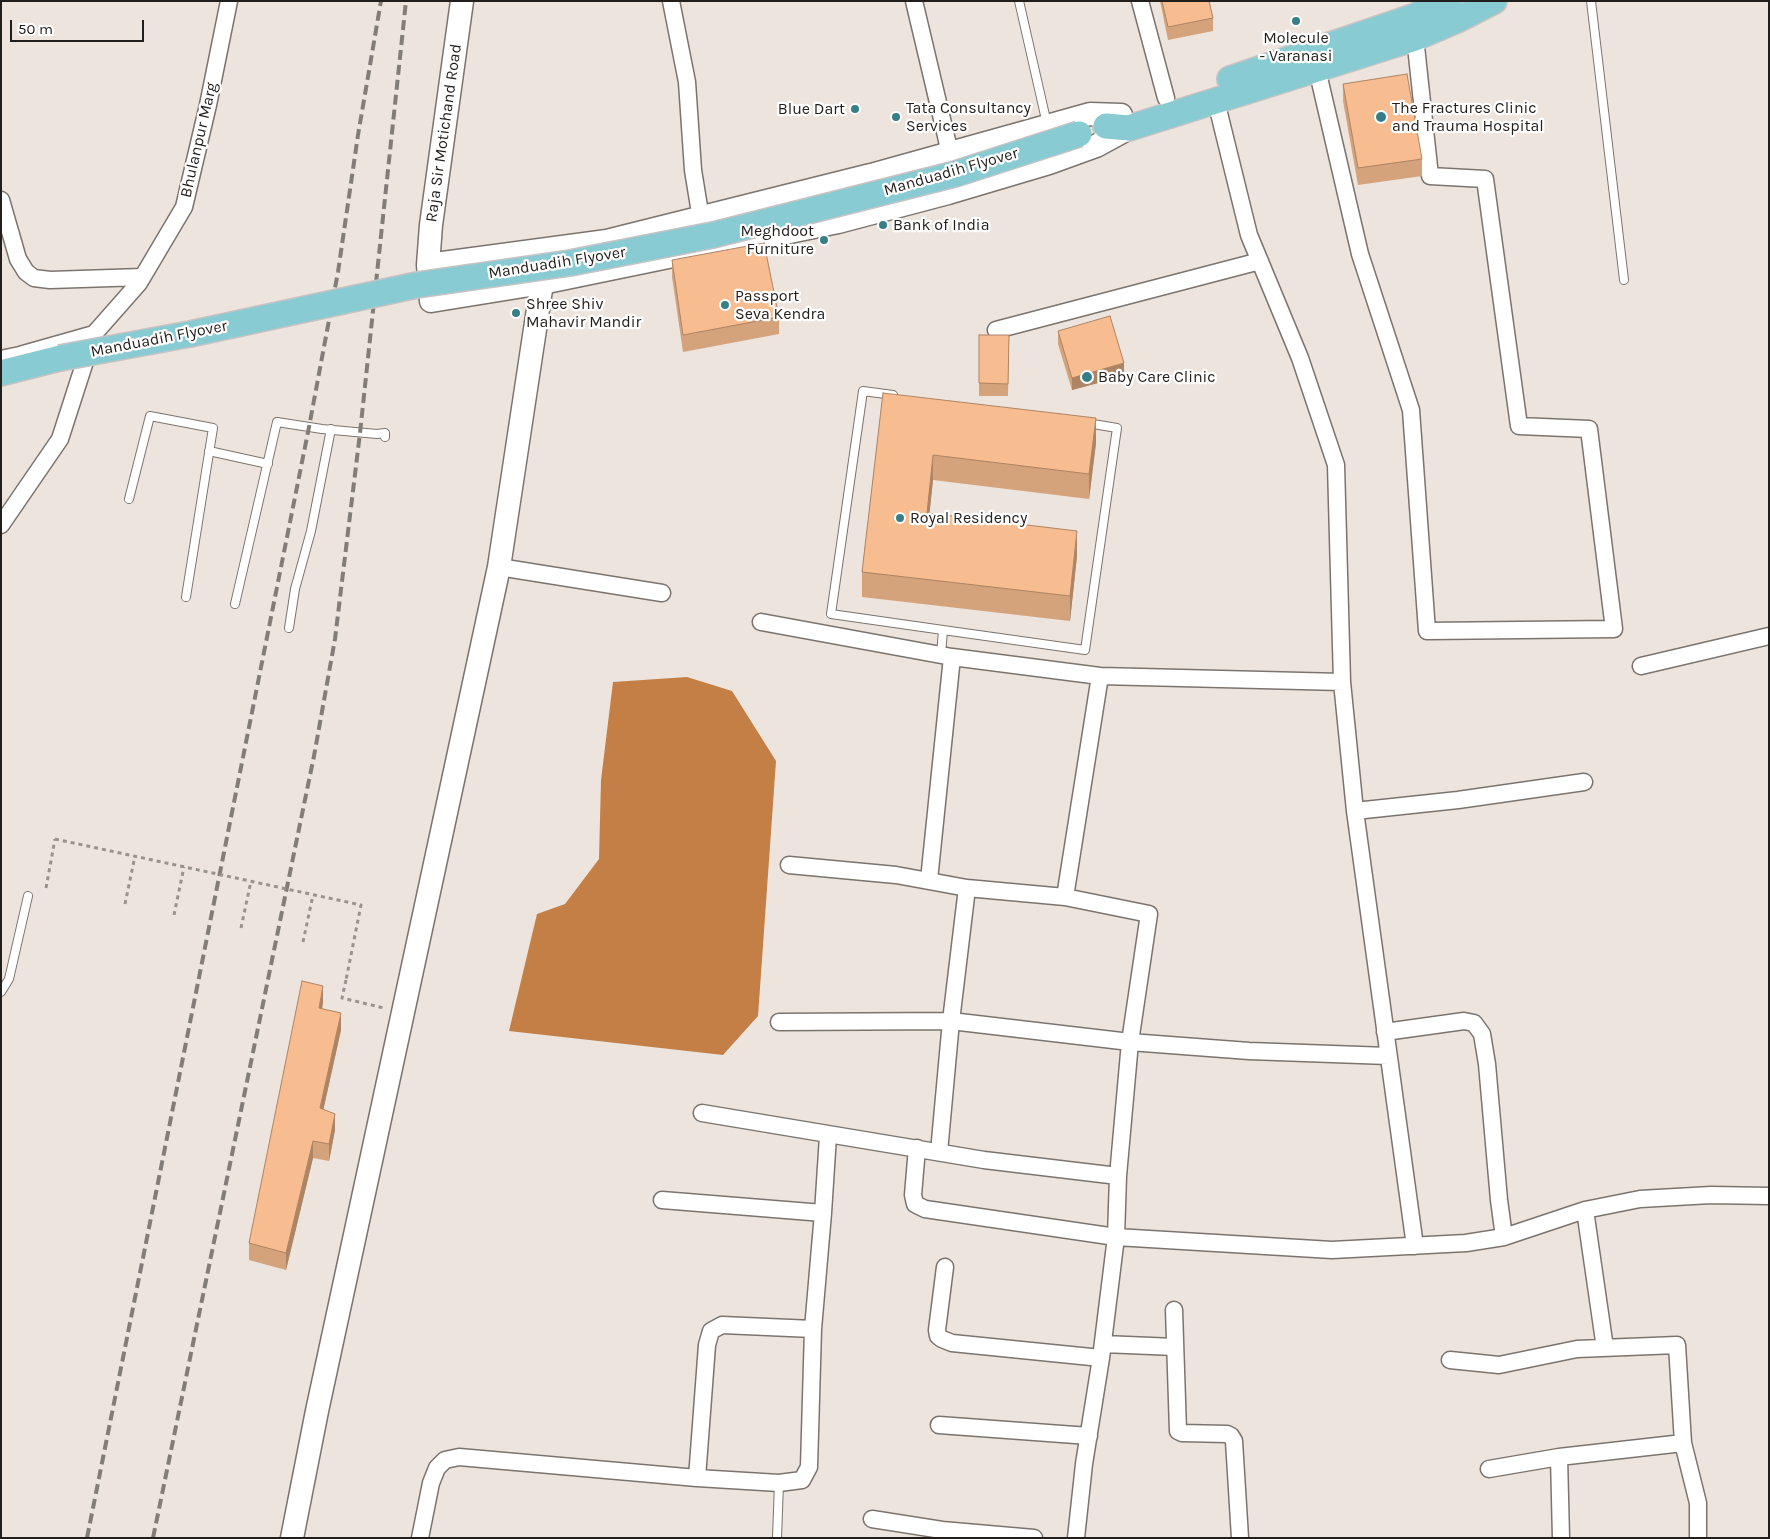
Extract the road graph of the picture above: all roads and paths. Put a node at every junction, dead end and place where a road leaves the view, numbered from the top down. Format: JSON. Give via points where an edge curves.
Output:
{"nodes":[{"id":1,"x":229,"y":1,"type":"edge"},
{"id":2,"x":462,"y":1,"type":"edge"},
{"id":3,"x":671,"y":1,"type":"edge"},
{"id":4,"x":914,"y":1,"type":"edge"},
{"id":5,"x":1019,"y":1,"type":"edge"},
{"id":6,"x":1140,"y":1,"type":"edge"},
{"id":7,"x":1449,"y":1,"type":"edge"},
{"id":8,"x":1494,"y":1,"type":"edge"},
{"id":9,"x":1591,"y":1,"type":"edge"},
{"id":10,"x":1414,"y":27,"type":"junction"},
{"id":11,"x":1317,"y":69,"type":"junction"},
{"id":12,"x":1166,"y":98,"type":"junction"},
{"id":13,"x":1216,"y":101,"type":"junction"},
{"id":14,"x":1118,"y":123,"type":"junction"},
{"id":15,"x":1047,"y":124,"type":"junction"},
{"id":16,"x":950,"y":153,"type":"junction"},
{"id":17,"x":1,"y":200,"type":"edge"},
{"id":18,"x":701,"y":219,"type":"junction"},
{"id":19,"x":544,"y":250,"type":"junction"},
{"id":20,"x":1260,"y":262,"type":"junction"},
{"id":21,"x":428,"y":265,"type":"junction"},
{"id":22,"x":142,"y":278,"type":"junction"},
{"id":23,"x":1624,"y":280,"type":"dead end"},
{"id":24,"x":542,"y":283,"type":"junction"},
{"id":25,"x":996,"y":330,"type":"dead end"},
{"id":26,"x":94,"y":334,"type":"junction"},
{"id":27,"x":1,"y":359,"type":"edge"},
{"id":28,"x":1,"y":372,"type":"edge"},
{"id":29,"x":902,"y":397,"type":"edge"},
{"id":30,"x":1078,"y":422,"type":"edge"},
{"id":31,"x":331,"y":429,"type":"junction"},
{"id":32,"x":384,"y":437,"type":"dead end"},
{"id":33,"x":209,"y":451,"type":"junction"},
{"id":34,"x":268,"y":464,"type":"junction"},
{"id":35,"x":129,"y":499,"type":"dead end"},
{"id":36,"x":1,"y":525,"type":"edge"},
{"id":37,"x":499,"y":567,"type":"junction"},
{"id":38,"x":662,"y":593,"type":"dead end"},
{"id":39,"x":186,"y":597,"type":"dead end"},
{"id":40,"x":236,"y":604,"type":"dead end"},
{"id":41,"x":761,"y":622,"type":"dead end"},
{"id":42,"x":289,"y":628,"type":"dead end"},
{"id":43,"x":943,"y":630,"type":"junction"},
{"id":44,"x":1769,"y":636,"type":"edge"},
{"id":45,"x":946,"y":656,"type":"junction"},
{"id":46,"x":1641,"y":666,"type":"dead end"},
{"id":47,"x":1100,"y":676,"type":"junction"},
{"id":48,"x":1342,"y":682,"type":"junction"},
{"id":49,"x":1584,"y":782,"type":"dead end"},
{"id":50,"x":1355,"y":812,"type":"junction"},
{"id":51,"x":136,"y":856,"type":"junction"},
{"id":52,"x":789,"y":865,"type":"dead end"},
{"id":53,"x":184,"y":867,"type":"junction"},
{"id":54,"x":929,"y":880,"type":"junction"},
{"id":55,"x":251,"y":881,"type":"junction"},
{"id":56,"x":46,"y":888,"type":"dead end"},
{"id":57,"x":967,"y":888,"type":"junction"},
{"id":58,"x":313,"y":895,"type":"junction"},
{"id":59,"x":28,"y":896,"type":"dead end"},
{"id":60,"x":1065,"y":897,"type":"junction"},
{"id":61,"x":125,"y":904,"type":"dead end"},
{"id":62,"x":174,"y":915,"type":"dead end"},
{"id":63,"x":241,"y":928,"type":"dead end"},
{"id":64,"x":303,"y":942,"type":"dead end"},
{"id":65,"x":1,"y":992,"type":"edge"},
{"id":66,"x":403,"y":1013,"type":"junction"},
{"id":67,"x":951,"y":1021,"type":"junction"},
{"id":68,"x":779,"y":1022,"type":"dead end"},
{"id":69,"x":1385,"y":1032,"type":"junction"},
{"id":70,"x":1130,"y":1042,"type":"junction"},
{"id":71,"x":1388,"y":1056,"type":"junction"},
{"id":72,"x":702,"y":1113,"type":"dead end"},
{"id":73,"x":828,"y":1136,"type":"junction"},
{"id":74,"x":917,"y":1148,"type":"junction"},
{"id":75,"x":939,"y":1152,"type":"junction"},
{"id":76,"x":1118,"y":1176,"type":"junction"},
{"id":77,"x":1769,"y":1196,"type":"edge"},
{"id":78,"x":662,"y":1200,"type":"dead end"},
{"id":79,"x":1585,"y":1210,"type":"junction"},
{"id":80,"x":823,"y":1213,"type":"junction"},
{"id":81,"x":1116,"y":1237,"type":"junction"},
{"id":82,"x":1504,"y":1237,"type":"junction"},
{"id":83,"x":1415,"y":1246,"type":"junction"},
{"id":84,"x":945,"y":1266,"type":"dead end"},
{"id":85,"x":1174,"y":1310,"type":"dead end"},
{"id":86,"x":813,"y":1329,"type":"junction"},
{"id":87,"x":1175,"y":1347,"type":"junction"},
{"id":88,"x":1605,"y":1348,"type":"junction"},
{"id":89,"x":1102,"y":1351,"type":"junction"},
{"id":90,"x":1450,"y":1360,"type":"dead end"},
{"id":91,"x":939,"y":1425,"type":"dead end"},
{"id":92,"x":1089,"y":1436,"type":"junction"},
{"id":93,"x":1683,"y":1443,"type":"junction"},
{"id":94,"x":1559,"y":1458,"type":"junction"},
{"id":95,"x":1489,"y":1469,"type":"dead end"},
{"id":96,"x":697,"y":1478,"type":"junction"},
{"id":97,"x":779,"y":1483,"type":"junction"},
{"id":98,"x":872,"y":1518,"type":"dead end"},
{"id":99,"x":292,"y":1538,"type":"edge"},
{"id":100,"x":420,"y":1538,"type":"edge"},
{"id":101,"x":777,"y":1538,"type":"edge"},
{"id":102,"x":1034,"y":1538,"type":"edge"},
{"id":103,"x":1076,"y":1538,"type":"edge"},
{"id":104,"x":1240,"y":1538,"type":"edge"},
{"id":105,"x":1561,"y":1538,"type":"edge"},
{"id":106,"x":1698,"y":1538,"type":"edge"}],
"edges":[{"from":1,"to":22,"type":"street","name":"Bhulanpur Marg","via":[[184,207]]},
{"from":2,"to":21,"type":"street","name":"Raja Sir Motichand Road"},
{"from":3,"to":18,"type":"street","via":[[687,82],[693,170]]},
{"from":4,"to":16,"type":"street"},
{"from":5,"to":15,"type":"lane"},
{"from":6,"to":12,"type":"street"},
{"from":7,"to":10,"type":"main road"},
{"from":8,"to":10,"type":"main road","via":[[1457,20]]},
{"from":9,"to":23,"type":"lane"},
{"from":10,"to":11,"type":"main road"},
{"from":10,"to":11,"type":"street","via":[[1430,176],[1486,179],[1520,426],[1589,429],[1614,629],[1427,631],[1411,410],[1360,254]]},
{"from":10,"to":12,"type":"main road"},
{"from":11,"to":13,"type":"main road"},
{"from":12,"to":14,"type":"main road"},
{"from":13,"to":14,"type":"main road"},
{"from":13,"to":20,"type":"street","via":[[1249,235]]},
{"from":14,"to":15,"type":"street","via":[[1090,114]]},
{"from":14,"to":24,"type":"street","via":[[1096,146],[948,193],[838,222]]},
{"from":14,"to":28,"type":"main road","name":"Manduadih Flyover","bridge":true,"via":[[954,174],[713,235],[570,263],[417,285]]},
{"from":15,"to":16,"type":"street"},
{"from":16,"to":18,"type":"street"},
{"from":17,"to":22,"type":"street","via":[[18,258],[34,278]]},
{"from":18,"to":19,"type":"street","via":[[607,241]]},
{"from":19,"to":21,"type":"street"},
{"from":19,"to":24,"type":"street"},
{"from":20,"to":25,"type":"street"},
{"from":20,"to":48,"type":"street","via":[[1300,358],[1336,466]]},
{"from":21,"to":24,"type":"street","name":"Raja Sir Motichand Road","via":[[431,302]]},
{"from":22,"to":26,"type":"street","name":"Bhulanpur Marg"},
{"from":24,"to":37,"type":"street"},
{"from":26,"to":27,"type":"street"},
{"from":26,"to":36,"type":"street","via":[[60,439]]},
{"from":29,"to":43,"type":"lane","via":[[863,391],[831,614]]},
{"from":30,"to":43,"type":"lane","via":[[1117,428],[1085,650]]},
{"from":31,"to":32,"type":"lane","via":[[385,433]]},
{"from":31,"to":34,"type":"lane","via":[[277,422]]},
{"from":31,"to":42,"type":"lane"},
{"from":33,"to":34,"type":"lane"},
{"from":33,"to":35,"type":"lane","via":[[213,428],[150,416]]},
{"from":33,"to":39,"type":"lane"},
{"from":34,"to":40,"type":"lane"},
{"from":37,"to":38,"type":"street"},
{"from":37,"to":66,"type":"street"},
{"from":41,"to":45,"type":"street"},
{"from":43,"to":45,"type":"lane"},
{"from":44,"to":46,"type":"street"},
{"from":45,"to":47,"type":"street"},
{"from":45,"to":54,"type":"street"},
{"from":47,"to":48,"type":"street"},
{"from":47,"to":60,"type":"street"},
{"from":48,"to":50,"type":"street"},
{"from":49,"to":50,"type":"street"},
{"from":50,"to":69,"type":"street"},
{"from":51,"to":53,"type":"path","bridge":true},
{"from":51,"to":56,"type":"path","bridge":true,"via":[[55,839]]},
{"from":51,"to":61,"type":"path"},
{"from":52,"to":54,"type":"street"},
{"from":53,"to":55,"type":"path","bridge":true},
{"from":53,"to":62,"type":"path"},
{"from":54,"to":57,"type":"street"},
{"from":55,"to":58,"type":"path","bridge":true},
{"from":55,"to":63,"type":"path"},
{"from":57,"to":60,"type":"street"},
{"from":57,"to":67,"type":"street"},
{"from":58,"to":64,"type":"path"},
{"from":58,"to":66,"type":"path","bridge":true,"via":[[361,905],[342,998]]},
{"from":59,"to":65,"type":"lane","via":[[9,979]]},
{"from":60,"to":70,"type":"street","via":[[1149,914]]},
{"from":66,"to":99,"type":"street"},
{"from":67,"to":68,"type":"street"},
{"from":67,"to":70,"type":"street"},
{"from":67,"to":75,"type":"street"},
{"from":69,"to":71,"type":"street"},
{"from":69,"to":82,"type":"street","via":[[1464,1021],[1474,1023],[1482,1034]]},
{"from":70,"to":71,"type":"street","via":[[1249,1051]]},
{"from":70,"to":76,"type":"street"},
{"from":71,"to":83,"type":"street"},
{"from":72,"to":73,"type":"street"},
{"from":73,"to":74,"type":"street"},
{"from":73,"to":80,"type":"street"},
{"from":74,"to":75,"type":"street"},
{"from":74,"to":81,"type":"street","via":[[913,1195],[916,1204],[925,1209]]},
{"from":75,"to":76,"type":"street"},
{"from":76,"to":81,"type":"street"},
{"from":77,"to":79,"type":"street","via":[[1640,1199]]},
{"from":78,"to":80,"type":"street"},
{"from":79,"to":82,"type":"street"},
{"from":79,"to":88,"type":"street"},
{"from":80,"to":86,"type":"street"},
{"from":81,"to":83,"type":"street","via":[[1332,1250]]},
{"from":81,"to":89,"type":"street"},
{"from":82,"to":83,"type":"street"},
{"from":84,"to":89,"type":"street","via":[[937,1330],[942,1340]]},
{"from":85,"to":87,"type":"street"},
{"from":86,"to":96,"type":"street","via":[[722,1325],[711,1331],[707,1345]]},
{"from":86,"to":97,"type":"street","via":[[809,1467],[802,1480]]},
{"from":87,"to":89,"type":"street"},
{"from":87,"to":104,"type":"street","via":[[1178,1431],[1182,1434],[1227,1434],[1234,1441]]},
{"from":88,"to":90,"type":"street","via":[[1577,1349],[1499,1365]]},
{"from":88,"to":93,"type":"street","via":[[1677,1344]]},
{"from":89,"to":92,"type":"street"},
{"from":91,"to":92,"type":"street"},
{"from":92,"to":103,"type":"street"},
{"from":93,"to":94,"type":"street"},
{"from":93,"to":106,"type":"street","via":[[1698,1503]]},
{"from":94,"to":95,"type":"street"},
{"from":94,"to":105,"type":"street"},
{"from":96,"to":97,"type":"street"},
{"from":96,"to":100,"type":"street","via":[[459,1458],[445,1460],[436,1468],[431,1483]]},
{"from":97,"to":101,"type":"lane"},
{"from":98,"to":102,"type":"street","via":[[942,1530]]}]}
